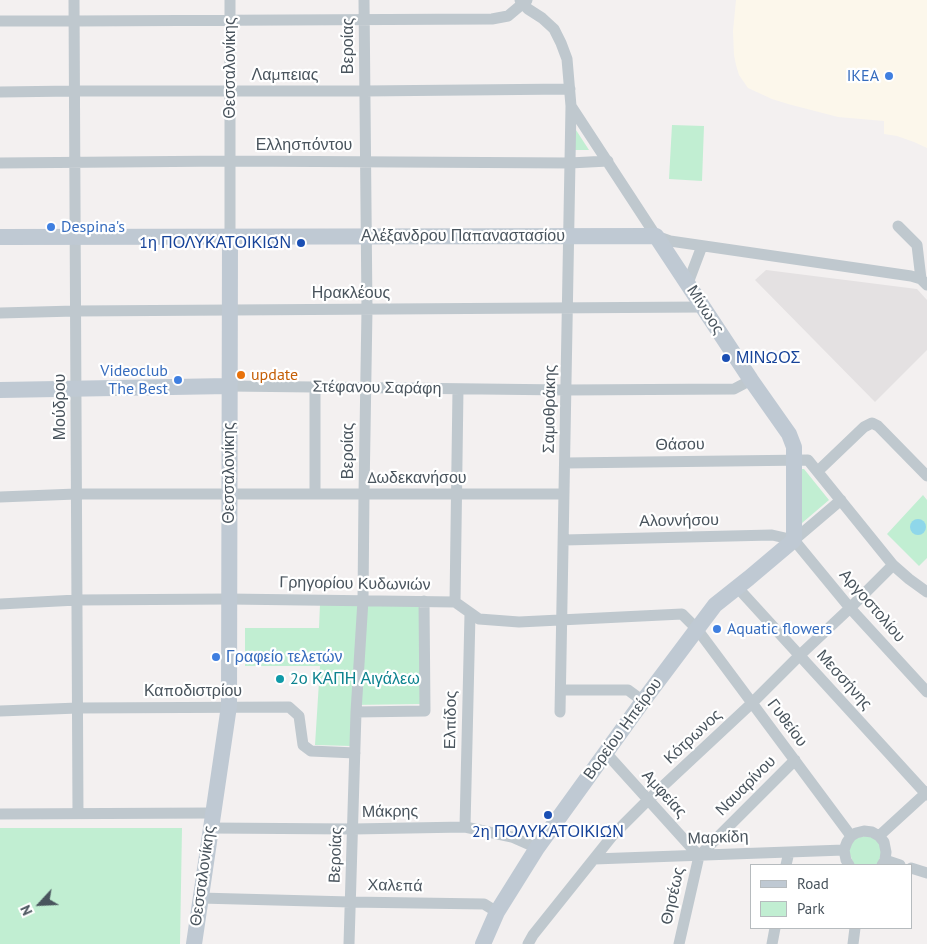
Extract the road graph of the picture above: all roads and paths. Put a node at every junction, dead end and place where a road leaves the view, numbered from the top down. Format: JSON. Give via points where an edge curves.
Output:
{"nodes":[{"id":1,"x":74,"y":0,"type":"edge"},
{"id":2,"x":230,"y":0,"type":"edge"},
{"id":3,"x":364,"y":0,"type":"edge"},
{"id":4,"x":524,"y":1,"type":"edge"},
{"id":5,"x":230,"y":20,"type":"junction"},
{"id":6,"x":364,"y":20,"type":"junction"},
{"id":7,"x":0,"y":21,"type":"edge"},
{"id":8,"x":74,"y":21,"type":"junction"},
{"id":9,"x":570,"y":89,"type":"junction"},
{"id":10,"x":74,"y":91,"type":"junction"},
{"id":11,"x":230,"y":91,"type":"junction"},
{"id":12,"x":364,"y":91,"type":"junction"},
{"id":13,"x":0,"y":92,"type":"edge"},
{"id":14,"x":571,"y":106,"type":"junction"},
{"id":15,"x":230,"y":161,"type":"junction"},
{"id":16,"x":608,"y":161,"type":"junction"},
{"id":17,"x":0,"y":162,"type":"edge"},
{"id":18,"x":74,"y":162,"type":"junction"},
{"id":19,"x":365,"y":162,"type":"junction"},
{"id":20,"x":570,"y":163,"type":"junction"},
{"id":21,"x":898,"y":226,"type":"dead end"},
{"id":22,"x":366,"y":236,"type":"junction"},
{"id":23,"x":569,"y":236,"type":"junction"},
{"id":24,"x":656,"y":236,"type":"junction"},
{"id":25,"x":75,"y":237,"type":"junction"},
{"id":26,"x":230,"y":237,"type":"junction"},
{"id":27,"x":0,"y":238,"type":"edge"},
{"id":28,"x":702,"y":246,"type":"junction"},
{"id":29,"x":924,"y":282,"type":"edge"},
{"id":30,"x":688,"y":283,"type":"junction"},
{"id":31,"x":703,"y":306,"type":"junction"},
{"id":32,"x":568,"y":307,"type":"junction"},
{"id":33,"x":366,"y":309,"type":"junction"},
{"id":34,"x":230,"y":310,"type":"junction"},
{"id":35,"x":75,"y":311,"type":"junction"},
{"id":36,"x":0,"y":313,"type":"edge"},
{"id":37,"x":751,"y":380,"type":"junction"},
{"id":38,"x":229,"y":386,"type":"junction"},
{"id":39,"x":315,"y":387,"type":"junction"},
{"id":40,"x":76,"y":388,"type":"junction"},
{"id":41,"x":366,"y":388,"type":"junction"},
{"id":42,"x":458,"y":389,"type":"junction"},
{"id":43,"x":0,"y":390,"type":"edge"},
{"id":44,"x":566,"y":390,"type":"junction"},
{"id":45,"x":795,"y":460,"type":"junction"},
{"id":46,"x":565,"y":463,"type":"junction"},
{"id":47,"x":818,"y":471,"type":"junction"},
{"id":48,"x":927,"y":476,"type":"edge"},
{"id":49,"x":76,"y":494,"type":"junction"},
{"id":50,"x":229,"y":494,"type":"junction"},
{"id":51,"x":315,"y":494,"type":"junction"},
{"id":52,"x":364,"y":494,"type":"junction"},
{"id":53,"x":456,"y":494,"type":"junction"},
{"id":54,"x":564,"y":494,"type":"junction"},
{"id":55,"x":0,"y":497,"type":"edge"},
{"id":56,"x":841,"y":500,"type":"junction"},
{"id":57,"x":564,"y":540,"type":"junction"},
{"id":58,"x":794,"y":540,"type":"junction"},
{"id":59,"x":893,"y":565,"type":"junction"},
{"id":60,"x":737,"y":587,"type":"junction"},
{"id":61,"x":927,"y":592,"type":"edge"},
{"id":62,"x":229,"y":599,"type":"junction"},
{"id":63,"x":77,"y":600,"type":"junction"},
{"id":64,"x":363,"y":600,"type":"junction"},
{"id":65,"x":424,"y":601,"type":"junction"},
{"id":66,"x":455,"y":602,"type":"junction"},
{"id":67,"x":0,"y":604,"type":"edge"},
{"id":68,"x":850,"y":608,"type":"junction"},
{"id":69,"x":470,"y":614,"type":"junction"},
{"id":70,"x":562,"y":619,"type":"junction"},
{"id":71,"x":697,"y":629,"type":"junction"},
{"id":72,"x":800,"y":655,"type":"junction"},
{"id":73,"x":561,"y":690,"type":"junction"},
{"id":74,"x":927,"y":692,"type":"edge"},
{"id":75,"x":643,"y":701,"type":"junction"},
{"id":76,"x":752,"y":704,"type":"junction"},
{"id":77,"x":229,"y":706,"type":"junction"},
{"id":78,"x":78,"y":708,"type":"junction"},
{"id":79,"x":0,"y":710,"type":"edge"},
{"id":80,"x":356,"y":712,"type":"junction"},
{"id":81,"x":560,"y":712,"type":"dead end"},
{"id":82,"x":355,"y":753,"type":"junction"},
{"id":83,"x":606,"y":753,"type":"junction"},
{"id":84,"x":795,"y":760,"type":"junction"},
{"id":85,"x":926,"y":793,"type":"edge"},
{"id":86,"x":648,"y":800,"type":"junction"},
{"id":87,"x":78,"y":813,"type":"junction"},
{"id":88,"x":0,"y":814,"type":"edge"},
{"id":89,"x":212,"y":821,"type":"junction"},
{"id":90,"x":465,"y":827,"type":"junction"},
{"id":91,"x":353,"y":829,"type":"junction"},
{"id":92,"x":851,"y":836,"type":"junction"},
{"id":93,"x":879,"y":836,"type":"junction"},
{"id":94,"x":537,"y":848,"type":"junction"},
{"id":95,"x":844,"y":850,"type":"junction"},
{"id":96,"x":789,"y":852,"type":"junction"},
{"id":97,"x":699,"y":856,"type":"junction"},
{"id":98,"x":594,"y":860,"type":"junction"},
{"id":99,"x":883,"y":863,"type":"edge"},
{"id":100,"x":786,"y":864,"type":"edge"},
{"id":101,"x":848,"y":864,"type":"edge"},
{"id":102,"x":912,"y":868,"type":"edge"},
{"id":103,"x":927,"y":873,"type":"edge"},
{"id":104,"x":200,"y":898,"type":"junction"},
{"id":105,"x":350,"y":902,"type":"junction"},
{"id":106,"x":497,"y":912,"type":"junction"},
{"id":107,"x":775,"y":929,"type":"edge"},
{"id":108,"x":855,"y":929,"type":"edge"},
{"id":109,"x":194,"y":944,"type":"edge"},
{"id":110,"x":350,"y":944,"type":"edge"},
{"id":111,"x":483,"y":944,"type":"edge"},
{"id":112,"x":528,"y":944,"type":"edge"},
{"id":113,"x":679,"y":944,"type":"edge"},
{"id":114,"x":772,"y":944,"type":"edge"},
{"id":115,"x":853,"y":944,"type":"edge"}],
"edges":[{"from":1,"to":8,"type":"street","name":"Μούδρου"},
{"from":2,"to":5,"type":"street","name":"Θεσσαλονίκης"},
{"from":3,"to":6,"type":"street","name":"Βεροίας"},
{"from":4,"to":6,"type":"street","via":[[508,16],[492,19]]},
{"from":4,"to":9,"type":"street","via":[[528,9],[549,23],[558,35],[567,59]]},
{"from":5,"to":6,"type":"street"},
{"from":5,"to":8,"type":"street"},
{"from":5,"to":11,"type":"street","name":"Θεσσαλονίκης"},
{"from":6,"to":12,"type":"street","name":"Βεροίας"},
{"from":7,"to":8,"type":"street"},
{"from":8,"to":10,"type":"street","name":"Μούδρου"},
{"from":9,"to":12,"type":"street","name":"Λαμπειας"},
{"from":9,"to":14,"type":"street"},
{"from":10,"to":11,"type":"street","name":"Λαμπειας"},
{"from":10,"to":13,"type":"street","name":"Λαμπειας"},
{"from":10,"to":18,"type":"street","name":"Μούδρου"},
{"from":11,"to":12,"type":"street","name":"Λαμπειας"},
{"from":11,"to":15,"type":"street","name":"Θεσσαλονίκης"},
{"from":12,"to":19,"type":"street","name":"Βεροίας"},
{"from":14,"to":16,"type":"street","name":"Μίνωος"},
{"from":14,"to":20,"type":"street","name":"Σαμοθράκης"},
{"from":15,"to":18,"type":"street","name":"Ελλησπόντου"},
{"from":15,"to":19,"type":"street","name":"Ελλησπόντου"},
{"from":15,"to":26,"type":"street","name":"Θεσσαλονίκης"},
{"from":16,"to":20,"type":"street","name":"Ελλησπόντου"},
{"from":16,"to":24,"type":"street","name":"Μίνωος"},
{"from":17,"to":18,"type":"street","name":"Ελλησπόντου"},
{"from":18,"to":25,"type":"street","name":"Μούδρου"},
{"from":19,"to":20,"type":"street","name":"Ελλησπόντου"},
{"from":19,"to":22,"type":"street","name":"Βεροίας"},
{"from":20,"to":23,"type":"street","name":"Σαμοθράκης"},
{"from":21,"to":29,"type":"street","via":[[917,245]]},
{"from":22,"to":23,"type":"street","name":"Αλέξανδρου Παπαναστασίου"},
{"from":22,"to":26,"type":"street","name":"Αλέξανδρου Παπαναστασίου"},
{"from":22,"to":33,"type":"street","name":"Βεροίας"},
{"from":23,"to":24,"type":"street","name":"Αλέξανδρου Παπαναστασίου"},
{"from":23,"to":32,"type":"street","name":"Σαμοθράκης"},
{"from":24,"to":28,"type":"street","name":"Αλέξανδρου Παπαναστασίου","via":[[670,242]]},
{"from":24,"to":30,"type":"street","name":"Μίνωος"},
{"from":25,"to":26,"type":"street","name":"Αλέξανδρου Παπαναστασίου"},
{"from":25,"to":27,"type":"street","name":"Αλέξανδρου Παπαναστασίου"},
{"from":25,"to":35,"type":"street","name":"Μούδρου"},
{"from":26,"to":34,"type":"street","name":"Θεσσαλονίκης"},
{"from":28,"to":29,"type":"street","name":"Αλέξανδρου Παπαναστασίου","via":[[911,276]]},
{"from":28,"to":30,"type":"street"},
{"from":30,"to":31,"type":"street","name":"Μίνωος"},
{"from":31,"to":32,"type":"street","name":"Ηρακλέους"},
{"from":31,"to":37,"type":"street","name":"Μίνωος"},
{"from":32,"to":33,"type":"street","name":"Ηρακλέους"},
{"from":32,"to":44,"type":"street","name":"Σαμοθράκης"},
{"from":33,"to":34,"type":"street","name":"Ηρακλέους"},
{"from":33,"to":41,"type":"street","name":"Βεροίας"},
{"from":34,"to":35,"type":"street","name":"Ηρακλέους"},
{"from":34,"to":38,"type":"street","name":"Θεσσαλονίκης"},
{"from":35,"to":36,"type":"street","name":"Ηρακλέους"},
{"from":35,"to":40,"type":"street","name":"Μούδρου"},
{"from":37,"to":44,"type":"street","name":"Στέφανου Σαράφη","via":[[734,389]]},
{"from":37,"to":45,"type":"street","name":"Μίνωος","via":[[789,434]]},
{"from":38,"to":39,"type":"street","name":"Στέφανου Σαράφη"},
{"from":38,"to":40,"type":"street","name":"Στέφανου Σαράφη"},
{"from":38,"to":50,"type":"street","name":"Θεσσαλονίκης"},
{"from":39,"to":41,"type":"street","name":"Στέφανου Σαράφη"},
{"from":39,"to":51,"type":"street"},
{"from":40,"to":43,"type":"street","name":"Στέφανου Σαράφη"},
{"from":40,"to":49,"type":"street","name":"Μούδρου"},
{"from":41,"to":42,"type":"street","name":"Στέφανου Σαράφη"},
{"from":41,"to":52,"type":"street","name":"Βεροίας"},
{"from":42,"to":44,"type":"street","name":"Στέφανου Σαράφη"},
{"from":42,"to":53,"type":"street"},
{"from":44,"to":46,"type":"street","name":"Σαμοθράκης"},
{"from":45,"to":46,"type":"street","name":"Θάσου"},
{"from":45,"to":47,"type":"street","via":[[808,460]]},
{"from":45,"to":58,"type":"street"},
{"from":46,"to":54,"type":"street","name":"Σαμοθράκης"},
{"from":47,"to":48,"type":"street","via":[[872,423]]},
{"from":47,"to":56,"type":"street"},
{"from":49,"to":50,"type":"street","name":"Δωδεκανήσου"},
{"from":49,"to":55,"type":"street","name":"Δωδεκανήσου"},
{"from":49,"to":63,"type":"street","name":"Μούδρου"},
{"from":50,"to":51,"type":"street","name":"Δωδεκανήσου"},
{"from":50,"to":62,"type":"street","name":"Θεσσαλονίκης"},
{"from":51,"to":52,"type":"street","name":"Δωδεκανήσου"},
{"from":52,"to":53,"type":"street","name":"Δωδεκανήσου"},
{"from":52,"to":64,"type":"street","name":"Βεροίας"},
{"from":53,"to":54,"type":"street","name":"Δωδεκανήσου"},
{"from":53,"to":66,"type":"street"},
{"from":54,"to":57,"type":"street","name":"Σαμοθράκης"},
{"from":56,"to":58,"type":"street","name":"Βορείου Ηπείρου"},
{"from":56,"to":59,"type":"street"},
{"from":57,"to":58,"type":"street","name":"Αλοννήσου","via":[[772,535]]},
{"from":57,"to":70,"type":"street","name":"Σαμοθράκης"},
{"from":58,"to":60,"type":"street","name":"Βορείου Ηπείρου"},
{"from":58,"to":68,"type":"street","name":"Αργοστολίου"},
{"from":59,"to":61,"type":"street"},
{"from":59,"to":68,"type":"street","name":"Κότρωνος"},
{"from":60,"to":71,"type":"street","name":"Βορείου Ηπείρου","via":[[715,606]]},
{"from":60,"to":72,"type":"street","name":"Μεσσήνης"},
{"from":62,"to":63,"type":"street","name":"Γρηγορίου Κυδωνιών"},
{"from":62,"to":64,"type":"street","name":"Γρηγορίου Κυδωνιών"},
{"from":62,"to":77,"type":"street","name":"Θεσσαλονίκης"},
{"from":63,"to":67,"type":"street","name":"Γρηγορίου Κυδωνιών"},
{"from":63,"to":78,"type":"street","name":"Μούδρου"},
{"from":64,"to":65,"type":"street","name":"Γρηγορίου Κυδωνιών"},
{"from":64,"to":80,"type":"street","name":"Βεροίας"},
{"from":65,"to":66,"type":"street","name":"Γρηγορίου Κυδωνιών"},
{"from":65,"to":80,"type":"street","via":[[425,711]]},
{"from":66,"to":69,"type":"street"},
{"from":68,"to":72,"type":"street","name":"Κότρωνος"},
{"from":68,"to":74,"type":"street","name":"Αργοστολίου"},
{"from":69,"to":70,"type":"street","via":[[479,619],[519,622]]},
{"from":69,"to":90,"type":"street","name":"Ελπίδος"},
{"from":70,"to":71,"type":"street","via":[[682,614]]},
{"from":70,"to":73,"type":"street","name":"Σαμοθράκης"},
{"from":71,"to":75,"type":"street","name":"Βορείου Ηπείρου"},
{"from":71,"to":76,"type":"street","name":"Γυθείου"},
{"from":72,"to":76,"type":"street","name":"Κότρωνος"},
{"from":72,"to":85,"type":"street","name":"Μεσσήνης"},
{"from":73,"to":75,"type":"street","via":[[628,690]]},
{"from":73,"to":81,"type":"street","name":"Σαμοθράκης"},
{"from":75,"to":83,"type":"street","name":"Βορείου Ηπείρου"},
{"from":76,"to":84,"type":"street","name":"Γυθείου"},
{"from":76,"to":86,"type":"street","name":"Κότρωνος"},
{"from":77,"to":78,"type":"street","name":"Καποδιστρίου"},
{"from":77,"to":82,"type":"street","name":"Καποδιστρίου","via":[[289,707],[298,716],[303,745],[311,751]]},
{"from":77,"to":89,"type":"street","name":"Θεσσαλονίκης"},
{"from":78,"to":79,"type":"street","name":"Καποδιστρίου"},
{"from":78,"to":87,"type":"street","name":"Μούδρου"},
{"from":80,"to":82,"type":"street","name":"Βεροίας"},
{"from":82,"to":91,"type":"street","name":"Βεροίας"},
{"from":83,"to":86,"type":"street","name":"Αμφείας"},
{"from":83,"to":94,"type":"street","name":"Βορείου Ηπείρου"},
{"from":84,"to":92,"type":"street","name":"Γυθείου"},
{"from":84,"to":97,"type":"street","name":"Ναυαρίνου"},
{"from":85,"to":93,"type":"street"},
{"from":86,"to":97,"type":"street","name":"Αμφείας"},
{"from":86,"to":98,"type":"street","name":"Κότρωνος","via":[[613,834]]},
{"from":87,"to":88,"type":"street","name":"Μάκρης"},
{"from":87,"to":89,"type":"street","name":"Μάκρης"},
{"from":89,"to":91,"type":"street","name":"Μάκρης"},
{"from":89,"to":104,"type":"street","name":"Θεσσαλονίκης"},
{"from":90,"to":91,"type":"street","name":"Μάκρης"},
{"from":90,"to":94,"type":"street","name":"Μάκρης","via":[[512,837]]},
{"from":91,"to":105,"type":"street","name":"Βεροίας"},
{"from":92,"to":93,"type":"street","via":[[864,831]]},
{"from":92,"to":95,"type":"street"},
{"from":93,"to":99,"type":"street","via":[[886,852]]},
{"from":94,"to":106,"type":"street","name":"Βορείου Ηπείρου"},
{"from":95,"to":96,"type":"street","name":"Μαρκίδη"},
{"from":95,"to":101,"type":"street"},
{"from":96,"to":97,"type":"street","name":"Μαρκίδη"},
{"from":96,"to":100,"type":"street"},
{"from":97,"to":98,"type":"street","name":"Μαρκίδη"},
{"from":97,"to":113,"type":"street","name":"Θησέως"},
{"from":98,"to":112,"type":"street","name":"Κότρωνος"},
{"from":102,"to":103,"type":"street"},
{"from":104,"to":105,"type":"street","name":"Χαλεπά"},
{"from":104,"to":109,"type":"street","name":"Θεσσαλονίκης"},
{"from":105,"to":106,"type":"street","name":"Χαλεπά","via":[[484,904]]},
{"from":105,"to":110,"type":"street","name":"Βεροίας"},
{"from":106,"to":111,"type":"street","name":"Βορείου Ηπείρου"},
{"from":107,"to":114,"type":"street"},
{"from":108,"to":115,"type":"street"}]}
